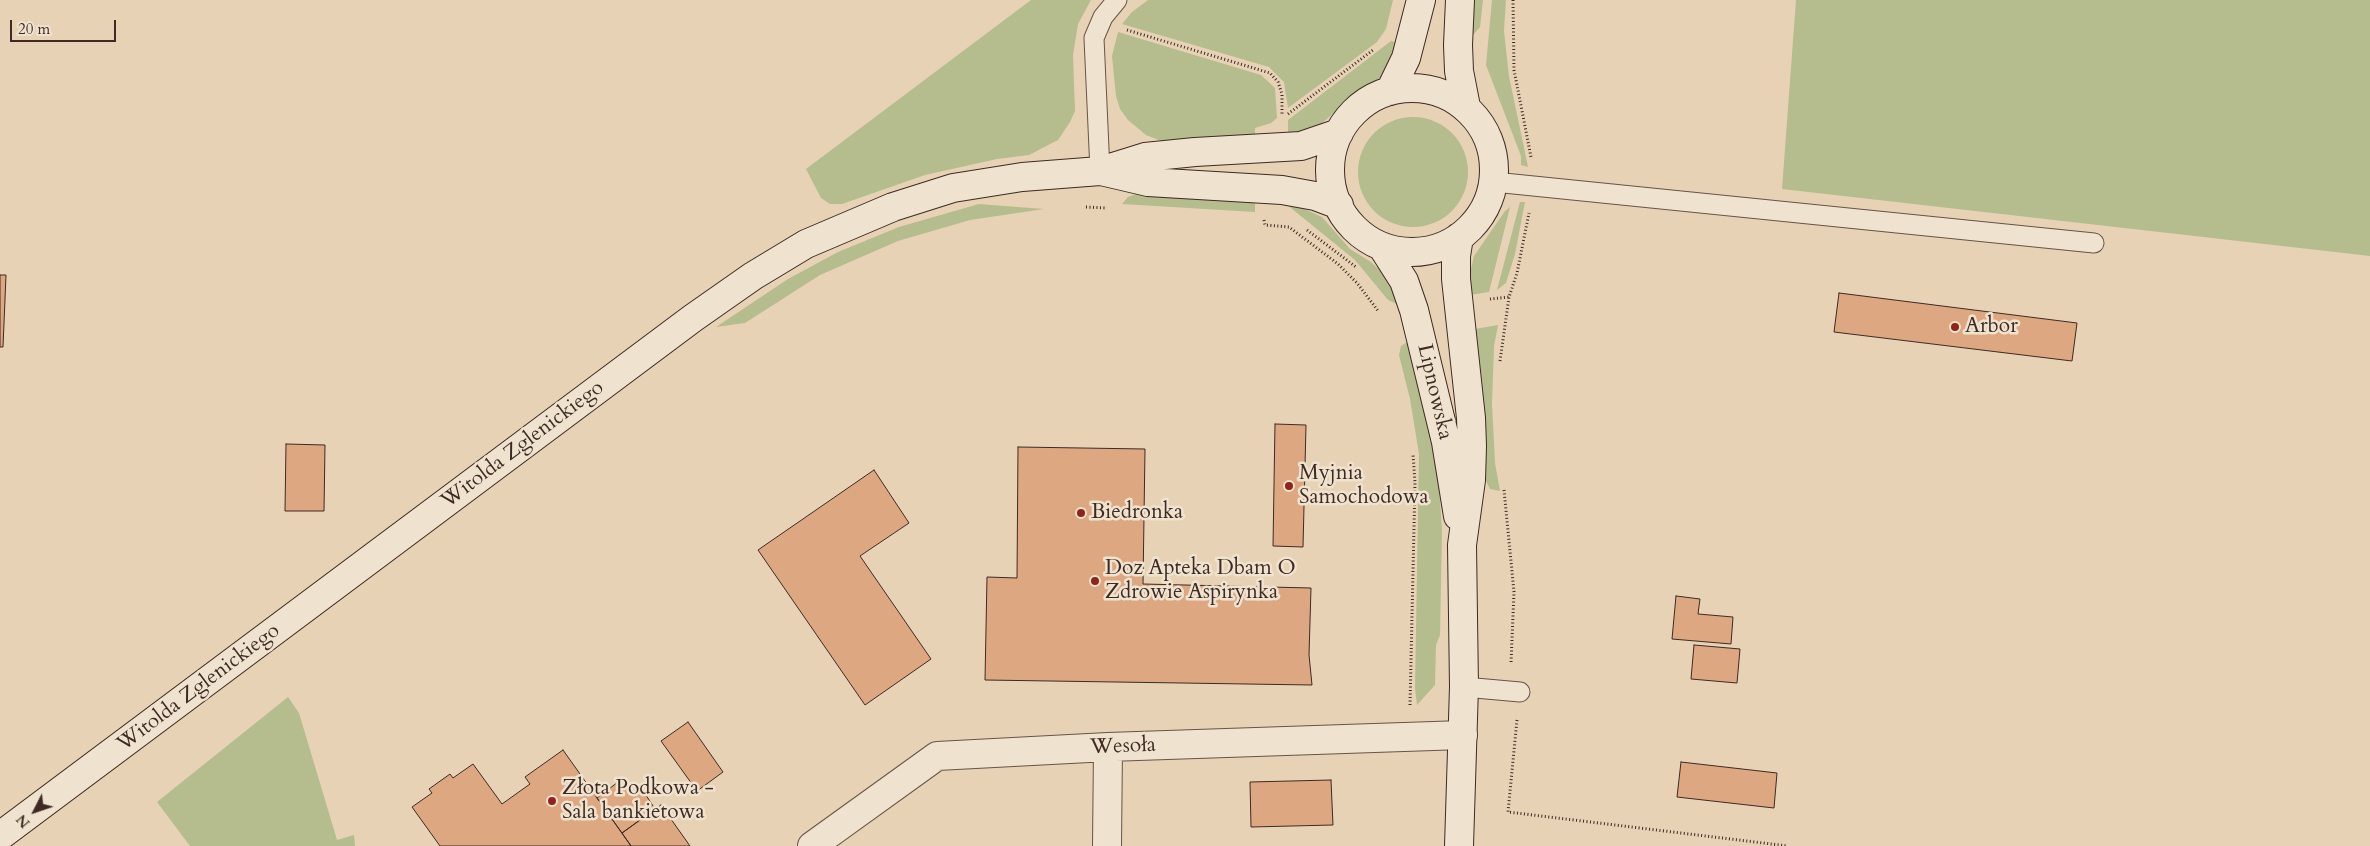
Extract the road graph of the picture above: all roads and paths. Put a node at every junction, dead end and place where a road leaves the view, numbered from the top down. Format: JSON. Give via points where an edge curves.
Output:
{"nodes":[{"id":1,"x":1117,"y":0,"type":"edge"},
{"id":2,"x":1421,"y":0,"type":"edge"},
{"id":3,"x":1460,"y":0,"type":"edge"},
{"id":4,"x":1512,"y":0,"type":"edge"},
{"id":5,"x":1390,"y":91,"type":"junction"},
{"id":6,"x":1466,"y":107,"type":"junction"},
{"id":7,"x":1340,"y":134,"type":"junction"},
{"id":8,"x":1100,"y":171,"type":"junction"},
{"id":9,"x":1494,"y":182,"type":"junction"},
{"id":10,"x":1533,"y":186,"type":"junction"},
{"id":11,"x":1339,"y":205,"type":"junction"},
{"id":12,"x":1459,"y":237,"type":"junction"},
{"id":13,"x":2094,"y":243,"type":"dead end"},
{"id":14,"x":1383,"y":248,"type":"junction"},
{"id":15,"x":1509,"y":297,"type":"dead end"},
{"id":16,"x":1412,"y":444,"type":"dead end"},
{"id":17,"x":1506,"y":506,"type":"dead end"},
{"id":18,"x":1462,"y":545,"type":"junction"},
{"id":19,"x":1464,"y":687,"type":"junction"},
{"id":20,"x":1514,"y":692,"type":"junction"},
{"id":21,"x":1463,"y":735,"type":"junction"},
{"id":22,"x":1410,"y":737,"type":"junction"},
{"id":23,"x":1108,"y":747,"type":"junction"},
{"id":24,"x":0,"y":836,"type":"edge"},
{"id":25,"x":812,"y":846,"type":"edge"},
{"id":26,"x":1107,"y":846,"type":"edge"},
{"id":27,"x":1459,"y":846,"type":"edge"},
{"id":28,"x":1788,"y":846,"type":"edge"}],
"edges":[{"from":1,"to":8,"type":"lane","via":[[1103,18],[1094,38]]},
{"from":2,"to":5,"type":"main road","via":[[1406,58]]},
{"from":3,"to":6,"type":"main road","via":[[1459,71]]},
{"from":4,"to":10,"type":"path","via":[[1514,70],[1534,169]]},
{"from":5,"to":6,"type":"main road","via":[[1425,90],[1443,94]]},
{"from":5,"to":7,"type":"main road","via":[[1360,108]]},
{"from":6,"to":9,"type":"main road","via":[[1486,136],[1494,160]]},
{"from":7,"to":8,"type":"main road","name":"Witolda Zglenickiego","via":[[1302,146],[1145,158]]},
{"from":7,"to":11,"type":"main road","via":[[1331,159],[1330,173]]},
{"from":8,"to":11,"type":"main road","name":"Witolda Zglenickiego","via":[[1148,182],[1282,190],[1316,196]]},
{"from":8,"to":24,"type":"main road","name":"Witolda Zglenickiego","via":[[1022,177],[952,188],[851,223],[780,259],[725,294]]},
{"from":9,"to":10,"type":"lane"},
{"from":9,"to":12,"type":"main road","via":[[1480,215]]},
{"from":10,"to":13,"type":"lane"},
{"from":10,"to":15,"type":"path"},
{"from":11,"to":14,"type":"main road","via":[[1357,230]]},
{"from":12,"to":14,"type":"main road","via":[[1423,252]]},
{"from":12,"to":18,"type":"main road","name":"Lipnowska","via":[[1456,279],[1472,446]]},
{"from":14,"to":18,"type":"main road","name":"Lipnowska","via":[[1404,281],[1414,310],[1446,442]]},
{"from":16,"to":22,"type":"path","via":[[1415,483]]},
{"from":17,"to":20,"type":"path","via":[[1514,592]]},
{"from":18,"to":19,"type":"main road","name":"Lipnowska"},
{"from":19,"to":20,"type":"lane"},
{"from":19,"to":21,"type":"main road","name":"Lipnowska"},
{"from":20,"to":28,"type":"path","via":[[1508,812]]},
{"from":21,"to":22,"type":"main road","name":"Wesoła"},
{"from":21,"to":27,"type":"main road","name":"Lipnowska"},
{"from":22,"to":23,"type":"main road","name":"Wesoła"},
{"from":23,"to":25,"type":"main road","name":"Wesoła","via":[[937,756]]},
{"from":23,"to":26,"type":"main road"}]}
